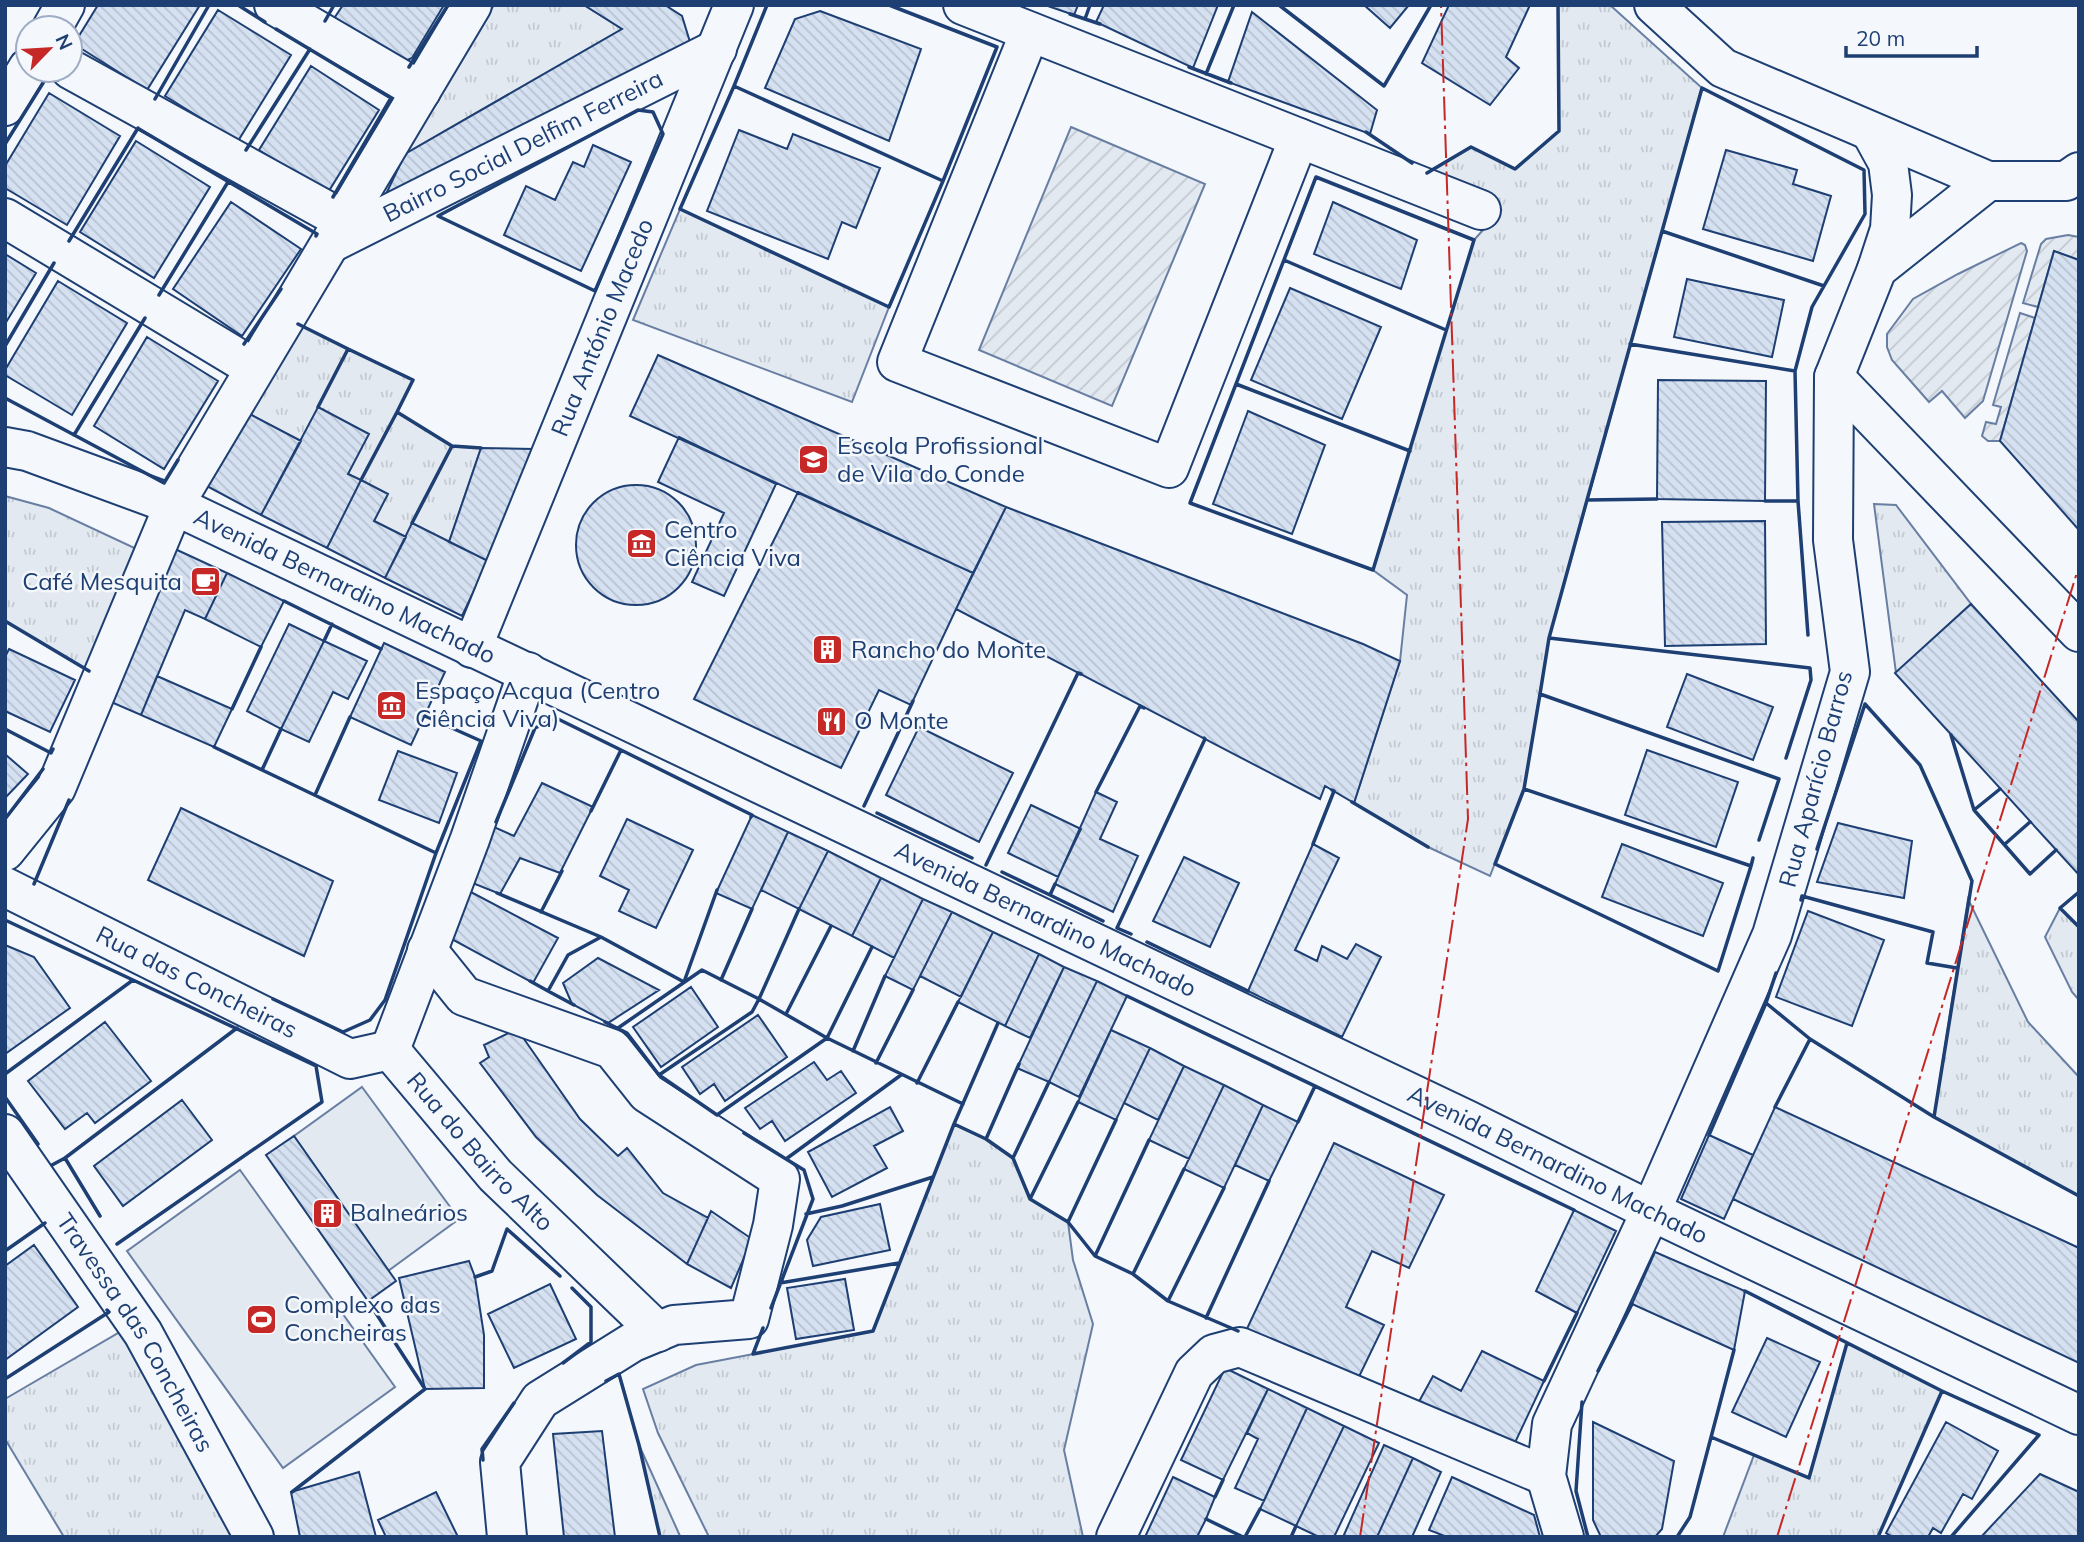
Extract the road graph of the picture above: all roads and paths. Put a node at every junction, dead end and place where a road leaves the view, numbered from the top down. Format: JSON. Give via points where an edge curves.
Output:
{"nodes":[{"id":1,"x":274,"y":5,"type":"edge"},
{"id":2,"x":472,"y":5,"type":"edge"},
{"id":3,"x":734,"y":5,"type":"edge"},
{"id":4,"x":963,"y":5,"type":"edge"},
{"id":5,"x":1654,"y":5,"type":"edge"},
{"id":6,"x":1030,"y":32,"type":"junction"},
{"id":7,"x":717,"y":48,"type":"junction"},
{"id":8,"x":84,"y":78,"type":"edge"},
{"id":9,"x":18,"y":84,"type":"edge"},
{"id":10,"x":421,"y":91,"type":"junction"},
{"id":11,"x":5,"y":106,"type":"edge"},
{"id":12,"x":1871,"y":132,"type":"junction"},
{"id":13,"x":1299,"y":138,"type":"junction"},
{"id":14,"x":2075,"y":180,"type":"edge"},
{"id":15,"x":1988,"y":181,"type":"junction"},
{"id":16,"x":1481,"y":210,"type":"dead end"},
{"id":17,"x":5,"y":218,"type":"edge"},
{"id":18,"x":338,"y":232,"type":"junction"},
{"id":19,"x":1877,"y":269,"type":"junction"},
{"id":20,"x":254,"y":368,"type":"junction"},
{"id":21,"x":1834,"y":377,"type":"junction"},
{"id":22,"x":5,"y":447,"type":"edge"},
{"id":23,"x":174,"y":505,"type":"junction"},
{"id":24,"x":2079,"y":632,"type":"edge"},
{"id":25,"x":471,"y":648,"type":"junction"},
{"id":26,"x":528,"y":672,"type":"junction"},
{"id":27,"x":5,"y":851,"type":"edge"},
{"id":28,"x":5,"y":887,"type":"edge"},
{"id":29,"x":427,"y":950,"type":"junction"},
{"id":30,"x":390,"y":1050,"type":"junction"},
{"id":31,"x":5,"y":1134,"type":"edge"},
{"id":32,"x":1651,"y":1211,"type":"junction"},
{"id":33,"x":658,"y":1332,"type":"junction"},
{"id":34,"x":2079,"y":1415,"type":"edge"},
{"id":35,"x":1546,"y":1476,"type":"junction"},
{"id":36,"x":254,"y":1537,"type":"edge"},
{"id":37,"x":507,"y":1537,"type":"edge"},
{"id":38,"x":1116,"y":1537,"type":"edge"},
{"id":39,"x":1564,"y":1537,"type":"edge"}],
"edges":[{"from":1,"to":10,"type":"street"},
{"from":2,"to":10,"type":"street","name":"Bairro Social Delfim Ferreira"},
{"from":3,"to":7,"type":"street","name":"Rua António Macedo"},
{"from":4,"to":6,"type":"street"},
{"from":5,"to":12,"type":"street","via":[[1723,68]]},
{"from":6,"to":13,"type":"street"},
{"from":6,"to":13,"type":"street","via":[[897,362],[1169,468]]},
{"from":7,"to":18,"type":"street","name":"Bairro Social Delfim Ferreira"},
{"from":7,"to":25,"type":"street","name":"Rua António Macedo"},
{"from":8,"to":18,"type":"street"},
{"from":9,"to":11,"type":"street"},
{"from":10,"to":18,"type":"street","name":"Bairro Social Delfim Ferreira"},
{"from":12,"to":15,"type":"street"},
{"from":12,"to":19,"type":"street","via":[[1888,163],[1892,195],[1890,229]]},
{"from":13,"to":16,"type":"street"},
{"from":14,"to":15,"type":"street"},
{"from":15,"to":19,"type":"street","name":"Rua Aparício Barros"},
{"from":17,"to":20,"type":"street"},
{"from":18,"to":20,"type":"street","name":"Bairro Social Delfim Ferreira"},
{"from":19,"to":21,"type":"street","name":"Rua Aparício Barros"},
{"from":20,"to":23,"type":"street","name":"Bairro Social Delfim Ferreira"},
{"from":21,"to":24,"type":"street"},
{"from":21,"to":32,"type":"street","name":"Rua Aparício Barros","via":[[1833,540],[1850,671],[1772,935]]},
{"from":22,"to":23,"type":"street","name":"Avenida Bernardino Machado"},
{"from":23,"to":25,"type":"street","name":"Avenida Bernardino Machado"},
{"from":23,"to":27,"type":"street","via":[[56,788]]},
{"from":25,"to":26,"type":"street","name":"Avenida Bernardino Machado"},
{"from":26,"to":29,"type":"street","name":"Rua do Bairro Alto"},
{"from":26,"to":32,"type":"street","name":"Avenida Bernardino Machado"},
{"from":28,"to":30,"type":"street","name":"Rua das Concheiras","via":[[350,1059]]},
{"from":29,"to":30,"type":"street","name":"Rua do Bairro Alto"},
{"from":29,"to":33,"type":"street","via":[[464,996],[612,1049],[647,1093],[780,1179],[749,1319],[674,1325]]},
{"from":30,"to":33,"type":"street","name":"Rua do Bairro Alto","via":[[495,1175]]},
{"from":31,"to":36,"type":"street","name":"Travessa das Concheiras","via":[[143,1333]]},
{"from":32,"to":34,"type":"street","name":"Avenida Bernardino Machado"},
{"from":32,"to":35,"type":"street","name":"Rua Aparício Barros","via":[[1552,1424]]},
{"from":33,"to":37,"type":"street","via":[[633,1342],[540,1400],[500,1462]]},
{"from":35,"to":38,"type":"street","via":[[1240,1347],[1214,1354],[1194,1373]]},
{"from":35,"to":39,"type":"street"}]}
